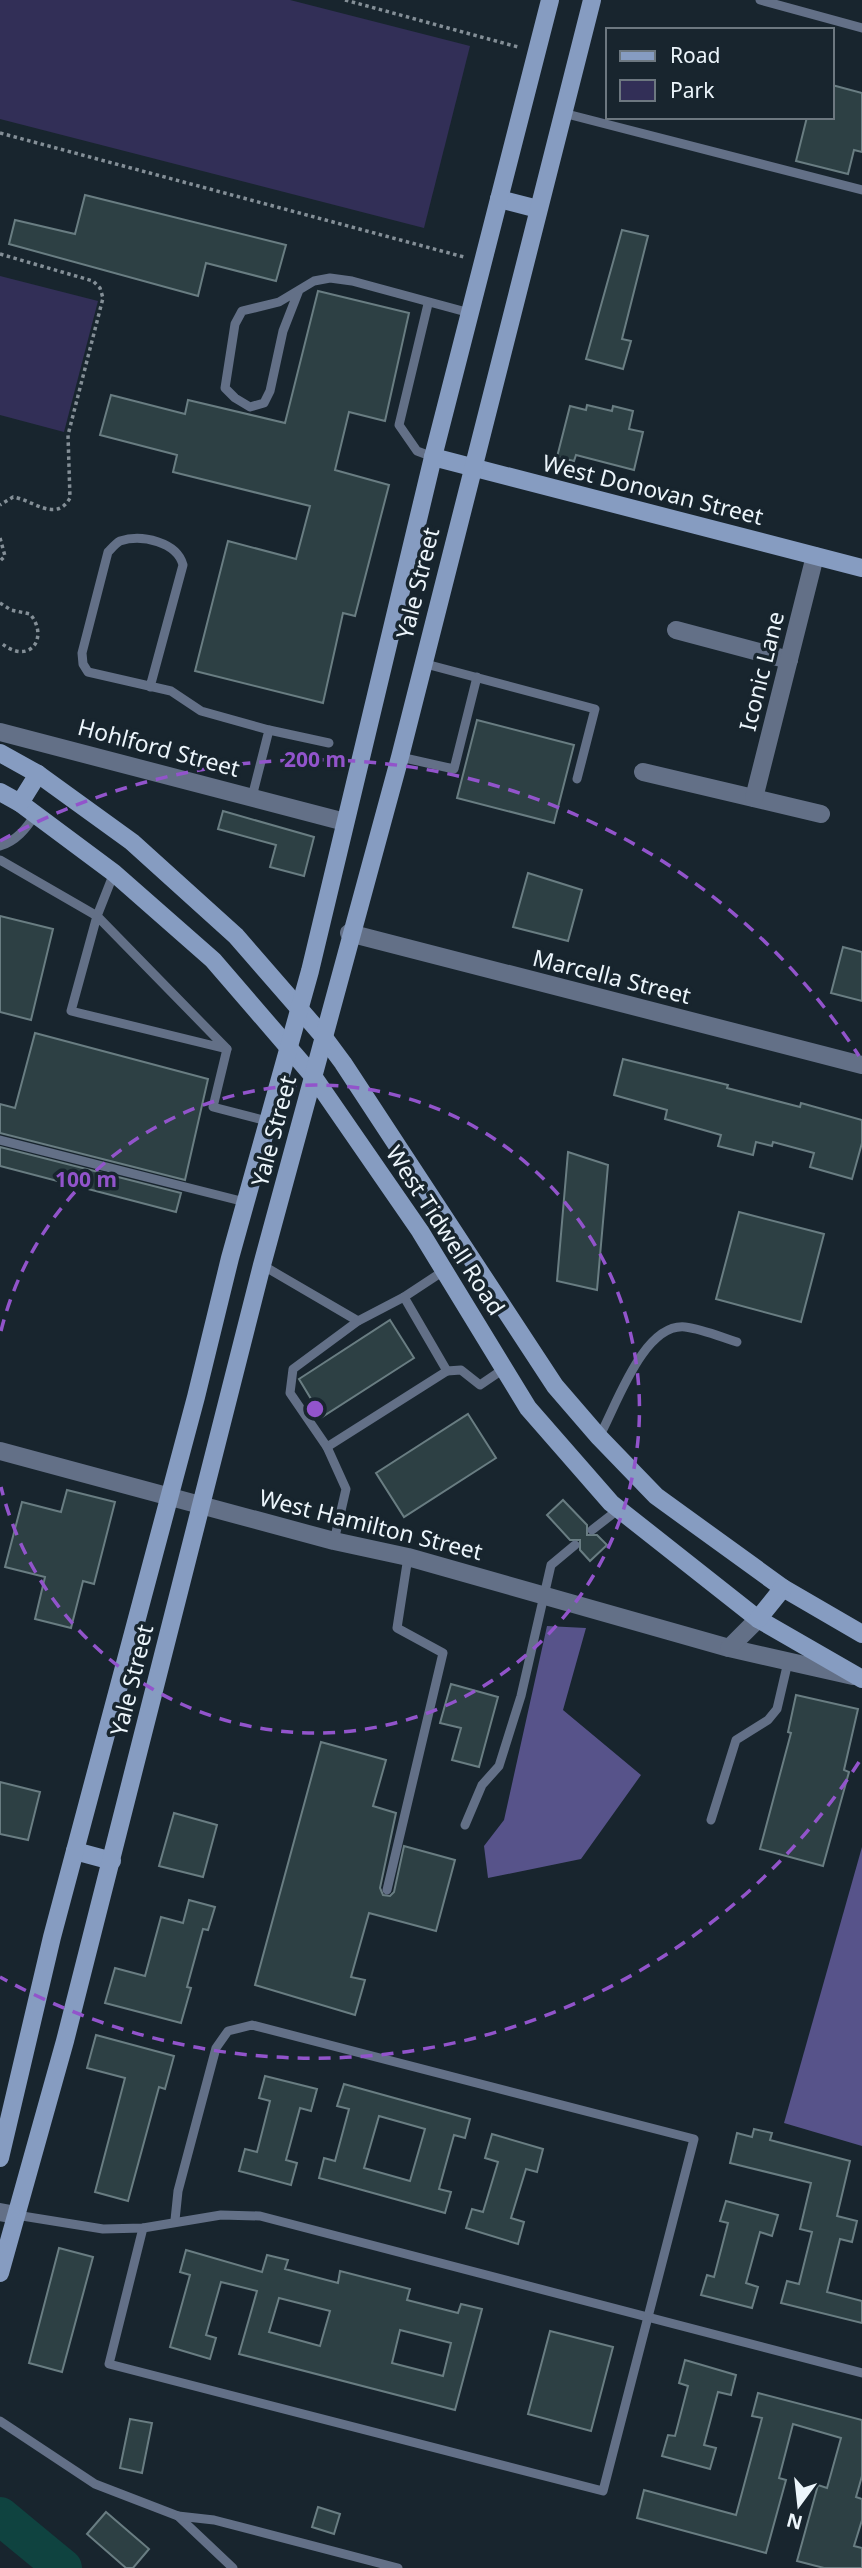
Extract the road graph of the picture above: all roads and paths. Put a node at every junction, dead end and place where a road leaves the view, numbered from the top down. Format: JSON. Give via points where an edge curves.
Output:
{"nodes":[{"id":1,"x":345,"y":0,"type":"edge"},
{"id":2,"x":550,"y":0,"type":"edge"},
{"id":3,"x":592,"y":0,"type":"edge"},
{"id":4,"x":760,"y":0,"type":"edge"},
{"id":5,"x":862,"y":28,"type":"edge"},
{"id":6,"x":537,"y":52,"type":"junction"},
{"id":7,"x":563,"y":113,"type":"junction"},
{"id":8,"x":0,"y":133,"type":"edge"},
{"id":9,"x":862,"y":190,"type":"edge"},
{"id":10,"x":499,"y":199,"type":"junction"},
{"id":11,"x":538,"y":209,"type":"junction"},
{"id":12,"x":0,"y":254,"type":"edge"},
{"id":13,"x":483,"y":262,"type":"junction"},
{"id":14,"x":299,"y":290,"type":"junction"},
{"id":15,"x":428,"y":304,"type":"junction"},
{"id":16,"x":470,"y":313,"type":"junction"},
{"id":17,"x":433,"y":457,"type":"junction"},
{"id":18,"x":471,"y":468,"type":"junction"},
{"id":19,"x":0,"y":505,"type":"edge"},
{"id":20,"x":0,"y":538,"type":"edge"},
{"id":21,"x":815,"y":556,"type":"junction"},
{"id":22,"x":0,"y":561,"type":"edge"},
{"id":23,"x":862,"y":568,"type":"edge"},
{"id":24,"x":0,"y":603,"type":"edge"},
{"id":25,"x":676,"y":630,"type":"dead end"},
{"id":26,"x":0,"y":642,"type":"edge"},
{"id":27,"x":789,"y":660,"type":"junction"},
{"id":28,"x":422,"y":663,"type":"junction"},
{"id":29,"x":477,"y":677,"type":"junction"},
{"id":30,"x":150,"y":687,"type":"junction"},
{"id":31,"x":269,"y":730,"type":"junction"},
{"id":32,"x":0,"y":732,"type":"edge"},
{"id":33,"x":329,"y":743,"type":"dead end"},
{"id":34,"x":0,"y":753,"type":"edge"},
{"id":35,"x":400,"y":757,"type":"junction"},
{"id":36,"x":643,"y":772,"type":"dead end"},
{"id":37,"x":38,"y":774,"type":"junction"},
{"id":38,"x":577,"y":779,"type":"dead end"},
{"id":39,"x":0,"y":792,"type":"edge"},
{"id":40,"x":251,"y":797,"type":"junction"},
{"id":41,"x":754,"y":798,"type":"junction"},
{"id":42,"x":20,"y":803,"type":"junction"},
{"id":43,"x":821,"y":814,"type":"dead end"},
{"id":44,"x":35,"y":815,"type":"junction"},
{"id":45,"x":345,"y":822,"type":"junction"},
{"id":46,"x":0,"y":846,"type":"edge"},
{"id":47,"x":0,"y":860,"type":"edge"},
{"id":48,"x":114,"y":873,"type":"junction"},
{"id":49,"x":97,"y":916,"type":"junction"},
{"id":50,"x":349,"y":933,"type":"junction"},
{"id":51,"x":298,"y":1010,"type":"junction"},
{"id":52,"x":323,"y":1036,"type":"junction"},
{"id":53,"x":288,"y":1046,"type":"junction"},
{"id":54,"x":227,"y":1049,"type":"junction"},
{"id":55,"x":862,"y":1065,"type":"edge"},
{"id":56,"x":313,"y":1076,"type":"junction"},
{"id":57,"x":267,"y":1121,"type":"junction"},
{"id":58,"x":0,"y":1140,"type":"edge"},
{"id":59,"x":246,"y":1202,"type":"junction"},
{"id":60,"x":230,"y":1258,"type":"junction"},
{"id":61,"x":262,"y":1265,"type":"junction"},
{"id":62,"x":444,"y":1270,"type":"junction"},
{"id":63,"x":404,"y":1297,"type":"junction"},
{"id":64,"x":358,"y":1321,"type":"junction"},
{"id":65,"x":737,"y":1342,"type":"dead end"},
{"id":66,"x":535,"y":1353,"type":"junction"},
{"id":67,"x":506,"y":1368,"type":"junction"},
{"id":68,"x":447,"y":1371,"type":"junction"},
{"id":69,"x":599,"y":1437,"type":"junction"},
{"id":70,"x":327,"y":1447,"type":"junction"},
{"id":71,"x":0,"y":1451,"type":"edge"},
{"id":72,"x":170,"y":1496,"type":"junction"},
{"id":73,"x":203,"y":1506,"type":"junction"},
{"id":74,"x":619,"y":1509,"type":"junction"},
{"id":75,"x":592,"y":1530,"type":"dead end"},
{"id":76,"x":334,"y":1541,"type":"junction"},
{"id":77,"x":575,"y":1545,"type":"dead end"},
{"id":78,"x":408,"y":1556,"type":"junction"},
{"id":79,"x":783,"y":1588,"type":"junction"},
{"id":80,"x":542,"y":1595,"type":"junction"},
{"id":81,"x":758,"y":1619,"type":"junction"},
{"id":82,"x":862,"y":1634,"type":"edge"},
{"id":83,"x":729,"y":1648,"type":"junction"},
{"id":84,"x":788,"y":1662,"type":"junction"},
{"id":85,"x":858,"y":1678,"type":"edge"},
{"id":86,"x":711,"y":1820,"type":"dead end"},
{"id":87,"x":465,"y":1825,"type":"dead end"},
{"id":88,"x":75,"y":1851,"type":"junction"},
{"id":89,"x":112,"y":1861,"type":"junction"},
{"id":90,"x":387,"y":1890,"type":"dead end"},
{"id":91,"x":0,"y":2158,"type":"edge"},
{"id":92,"x":8,"y":2213,"type":"edge"},
{"id":93,"x":175,"y":2220,"type":"junction"},
{"id":94,"x":143,"y":2228,"type":"junction"},
{"id":95,"x":0,"y":2273,"type":"edge"},
{"id":96,"x":647,"y":2317,"type":"junction"},
{"id":97,"x":862,"y":2373,"type":"edge"},
{"id":98,"x":0,"y":2421,"type":"edge"},
{"id":99,"x":178,"y":2516,"type":"junction"},
{"id":100,"x":233,"y":2568,"type":"edge"},
{"id":101,"x":398,"y":2568,"type":"edge"}],
"edges":[{"from":1,"to":6,"type":"path"},
{"from":2,"to":6,"type":"main road","name":"Yale Street"},
{"from":3,"to":7,"type":"main road","name":"Yale Street"},
{"from":4,"to":5,"type":"lane"},
{"from":6,"to":10,"type":"main road","name":"Yale Street"},
{"from":7,"to":9,"type":"lane"},
{"from":7,"to":11,"type":"main road","name":"Yale Street"},
{"from":8,"to":13,"type":"path"},
{"from":10,"to":11,"type":"main road"},
{"from":10,"to":13,"type":"main road","name":"Yale Street"},
{"from":11,"to":18,"type":"main road","name":"Yale Street"},
{"from":12,"to":19,"type":"path","via":[[93,281],[103,298],[68,435],[70,498],[60,509],[50,511],[13,497]]},
{"from":13,"to":16,"type":"main road","name":"Yale Street"},
{"from":14,"to":14,"type":"lane","via":[[279,302],[242,311],[235,324],[225,388],[250,407],[264,403],[270,391],[283,331]]},
{"from":14,"to":15,"type":"lane","via":[[330,278]]},
{"from":15,"to":16,"type":"lane"},
{"from":15,"to":17,"type":"lane","via":[[399,425],[417,451]]},
{"from":16,"to":17,"type":"main road","name":"Yale Street"},
{"from":17,"to":18,"type":"main road","name":"West Donovan Street"},
{"from":17,"to":45,"type":"main road","name":"Yale Street"},
{"from":18,"to":21,"type":"main road","name":"West Donovan Street"},
{"from":18,"to":28,"type":"main road","name":"Yale Street"},
{"from":20,"to":22,"type":"path","via":[[5,556]]},
{"from":21,"to":23,"type":"main road","name":"West Donovan Street"},
{"from":21,"to":27,"type":"street","name":"Iconic Lane"},
{"from":24,"to":26,"type":"path","via":[[30,614],[38,637],[20,653]]},
{"from":25,"to":27,"type":"street"},
{"from":27,"to":41,"type":"street","name":"Iconic Lane"},
{"from":28,"to":29,"type":"lane"},
{"from":28,"to":35,"type":"main road","name":"Yale Street"},
{"from":29,"to":35,"type":"lane","via":[[454,769]]},
{"from":29,"to":38,"type":"lane","via":[[595,709]]},
{"from":30,"to":30,"type":"lane","via":[[183,565],[172,547],[143,539],[118,541],[108,552],[83,664],[88,672]]},
{"from":30,"to":31,"type":"lane","via":[[172,691],[201,711]]},
{"from":31,"to":33,"type":"lane"},
{"from":31,"to":40,"type":"lane"},
{"from":32,"to":40,"type":"street","name":"Hohlford Street"},
{"from":34,"to":37,"type":"main road","name":"West Tidwell Road"},
{"from":35,"to":50,"type":"main road","name":"Yale Street"},
{"from":36,"to":41,"type":"street"},
{"from":37,"to":42,"type":"main road"},
{"from":37,"to":51,"type":"main road","name":"West Tidwell Road","via":[[132,842],[236,936]]},
{"from":39,"to":42,"type":"main road","name":"West Tidwell Road"},
{"from":40,"to":45,"type":"street","name":"Hohlford Street"},
{"from":41,"to":43,"type":"street"},
{"from":42,"to":44,"type":"main road","name":"West Tidwell Road"},
{"from":44,"to":46,"type":"lane","via":[[24,831]]},
{"from":44,"to":48,"type":"main road","name":"West Tidwell Road"},
{"from":45,"to":51,"type":"main road","name":"Yale Street"},
{"from":47,"to":49,"type":"lane"},
{"from":48,"to":49,"type":"lane"},
{"from":48,"to":53,"type":"main road","name":"West Tidwell Road","via":[[212,960]]},
{"from":49,"to":54,"type":"lane"},
{"from":49,"to":54,"type":"lane","via":[[71,1011]]},
{"from":50,"to":52,"type":"main road","name":"Yale Street"},
{"from":50,"to":55,"type":"street","name":"Marcella Street"},
{"from":51,"to":52,"type":"main road","name":"West Tidwell Road"},
{"from":51,"to":53,"type":"main road","name":"Yale Street"},
{"from":52,"to":56,"type":"main road","name":"Yale Street"},
{"from":52,"to":66,"type":"main road","name":"West Tidwell Road"},
{"from":53,"to":56,"type":"main road","name":"West Tidwell Road"},
{"from":53,"to":57,"type":"main road","name":"Yale Street"},
{"from":54,"to":57,"type":"lane","via":[[213,1108]]},
{"from":56,"to":61,"type":"main road","name":"Yale Street"},
{"from":56,"to":62,"type":"main road","name":"West Tidwell Road"},
{"from":57,"to":59,"type":"main road","name":"Yale Street"},
{"from":58,"to":59,"type":"lane"},
{"from":59,"to":60,"type":"main road","name":"Yale Street"},
{"from":60,"to":61,"type":"main road"},
{"from":60,"to":72,"type":"main road","name":"Yale Street"},
{"from":61,"to":64,"type":"lane"},
{"from":61,"to":73,"type":"main road","name":"Yale Street"},
{"from":62,"to":63,"type":"lane"},
{"from":62,"to":67,"type":"main road","name":"West Tidwell Road"},
{"from":63,"to":64,"type":"lane"},
{"from":63,"to":68,"type":"lane"},
{"from":64,"to":70,"type":"lane","via":[[293,1369],[289,1393]]},
{"from":65,"to":69,"type":"lane","via":[[684,1327],[672,1328],[657,1338],[642,1350]]},
{"from":66,"to":67,"type":"main road"},
{"from":66,"to":69,"type":"main road","name":"West Tidwell Road","via":[[555,1386]]},
{"from":67,"to":68,"type":"lane","via":[[480,1385],[461,1370]]},
{"from":67,"to":74,"type":"main road","name":"West Tidwell Road","via":[[528,1409]]},
{"from":68,"to":70,"type":"lane"},
{"from":69,"to":79,"type":"main road","name":"West Tidwell Road","via":[[656,1496]]},
{"from":70,"to":76,"type":"lane","via":[[346,1489]]},
{"from":71,"to":72,"type":"street","name":"West Hamilton Street"},
{"from":72,"to":73,"type":"street","name":"West Hamilton Street"},
{"from":72,"to":88,"type":"main road","name":"Yale Street"},
{"from":73,"to":76,"type":"street","name":"West Hamilton Street"},
{"from":73,"to":89,"type":"main road","name":"Yale Street"},
{"from":74,"to":75,"type":"lane"},
{"from":74,"to":81,"type":"main road","name":"West Tidwell Road"},
{"from":76,"to":78,"type":"street","name":"West Hamilton Street"},
{"from":77,"to":80,"type":"lane","via":[[551,1565]]},
{"from":78,"to":80,"type":"street","name":"West Hamilton Street"},
{"from":78,"to":90,"type":"lane","via":[[397,1628],[443,1653]]},
{"from":79,"to":81,"type":"main road"},
{"from":79,"to":82,"type":"main road","name":"West Tidwell Road"},
{"from":80,"to":83,"type":"street","name":"West Hamilton Street"},
{"from":80,"to":87,"type":"lane","via":[[521,1696],[499,1766],[482,1785]]},
{"from":81,"to":83,"type":"street"},
{"from":81,"to":85,"type":"main road","name":"West Tidwell Road"},
{"from":83,"to":84,"type":"street","name":"West Hamilton Street"},
{"from":84,"to":85,"type":"street","name":"West Hamilton Street"},
{"from":84,"to":86,"type":"lane","via":[[777,1709],[736,1740]]},
{"from":88,"to":89,"type":"main road"},
{"from":88,"to":91,"type":"main road","name":"Yale Street"},
{"from":89,"to":92,"type":"main road","name":"Yale Street"},
{"from":92,"to":94,"type":"lane","via":[[85,2228]]},
{"from":92,"to":95,"type":"main road","name":"Yale Street"},
{"from":93,"to":94,"type":"lane"},
{"from":93,"to":96,"type":"lane","via":[[260,2216]]},
{"from":93,"to":96,"type":"lane","via":[[178,2192],[216,2048],[228,2031],[252,2025],[694,2139]]},
{"from":94,"to":96,"type":"lane","via":[[109,2364],[603,2491]]},
{"from":96,"to":97,"type":"lane"},
{"from":98,"to":99,"type":"lane","via":[[94,2484]]},
{"from":99,"to":100,"type":"lane"},
{"from":99,"to":101,"type":"lane","via":[[214,2520]]}]}
